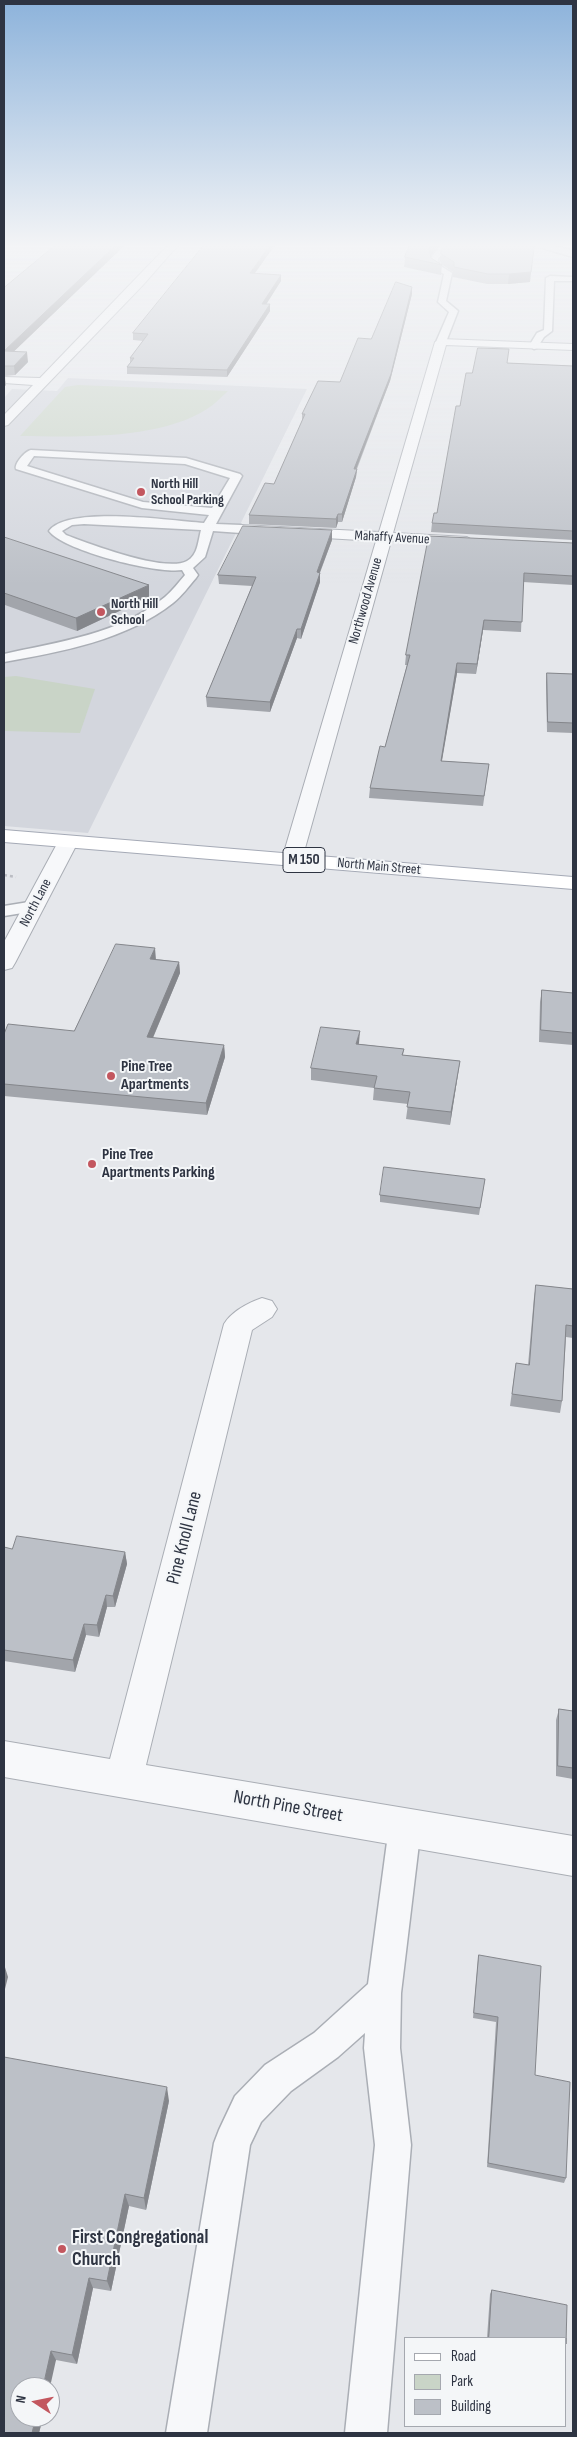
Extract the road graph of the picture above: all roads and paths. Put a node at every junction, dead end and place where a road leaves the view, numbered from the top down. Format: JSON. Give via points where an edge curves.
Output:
{"nodes":[{"id":1,"x":66,"y":358,"type":"edge"},
{"id":2,"x":436,"y":358,"type":"edge"},
{"id":3,"x":4,"y":380,"type":"edge"},
{"id":4,"x":42,"y":382,"type":"junction"},
{"id":5,"x":4,"y":422,"type":"edge"},
{"id":6,"x":216,"y":512,"type":"junction"},
{"id":7,"x":208,"y":527,"type":"junction"},
{"id":8,"x":242,"y":529,"type":"joint"},
{"id":9,"x":385,"y":537,"type":"junction"},
{"id":10,"x":484,"y":542,"type":"edge"},
{"id":11,"x":186,"y":566,"type":"junction"},
{"id":12,"x":4,"y":658,"type":"edge"},
{"id":13,"x":4,"y":836,"type":"edge"},
{"id":14,"x":68,"y":842,"type":"junction"},
{"id":15,"x":292,"y":860,"type":"junction"},
{"id":16,"x":573,"y":884,"type":"edge"},
{"id":17,"x":35,"y":906,"type":"junction"},
{"id":18,"x":4,"y":911,"type":"edge"},
{"id":19,"x":4,"y":963,"type":"edge"},
{"id":20,"x":262,"y":1310,"type":"dead end"},
{"id":21,"x":4,"y":1759,"type":"edge"},
{"id":22,"x":124,"y":1779,"type":"junction"},
{"id":23,"x":405,"y":1827,"type":"junction"},
{"id":24,"x":573,"y":1856,"type":"edge"},
{"id":25,"x":384,"y":1993,"type":"junction"},
{"id":26,"x":186,"y":2433,"type":"edge"},
{"id":27,"x":366,"y":2433,"type":"edge"}],
"edges":[{"from":1,"to":4,"type":"street"},
{"from":2,"to":9,"type":"street","name":"Northwood Avenue"},
{"from":3,"to":4,"type":"street"},
{"from":4,"to":5,"type":"street"},
{"from":6,"to":6,"type":"lane","via":[[142,505],[20,467],[31,453],[186,461],[236,476]]},
{"from":6,"to":7,"type":"lane"},
{"from":7,"to":8,"type":"lane"},
{"from":7,"to":11,"type":"lane","via":[[199,558]]},
{"from":7,"to":11,"type":"lane","via":[[84,520],[60,525],[55,531],[62,538],[145,565]]},
{"from":8,"to":9,"type":"street","name":"Mahaffy Avenue"},
{"from":9,"to":10,"type":"street","name":"Mahaffy Avenue"},
{"from":9,"to":15,"type":"street","name":"Northwood Avenue"},
{"from":11,"to":12,"type":"lane","via":[[192,575],[169,600],[128,625],[79,642]]},
{"from":13,"to":14,"type":"main road","name":"North Main Street","number":"M 150"},
{"from":14,"to":15,"type":"main road","name":"North Main Street","number":"M 150"},
{"from":14,"to":17,"type":"street","name":"North Lane"},
{"from":15,"to":16,"type":"main road","name":"North Main Street","number":"M 150"},
{"from":17,"to":18,"type":"lane"},
{"from":17,"to":19,"type":"street","name":"North Lane"},
{"from":20,"to":22,"type":"street","name":"Pine Knoll Lane","via":[[239,1324]]},
{"from":21,"to":22,"type":"street","name":"North Pine Street"},
{"from":22,"to":23,"type":"street","name":"North Pine Street"},
{"from":23,"to":24,"type":"street","name":"North Pine Street"},
{"from":23,"to":25,"type":"lane"},
{"from":25,"to":26,"type":"lane","via":[[326,2045],[278,2078],[248,2109],[232,2143]]},
{"from":25,"to":27,"type":"lane","via":[[382,2048],[393,2145]]}]}
